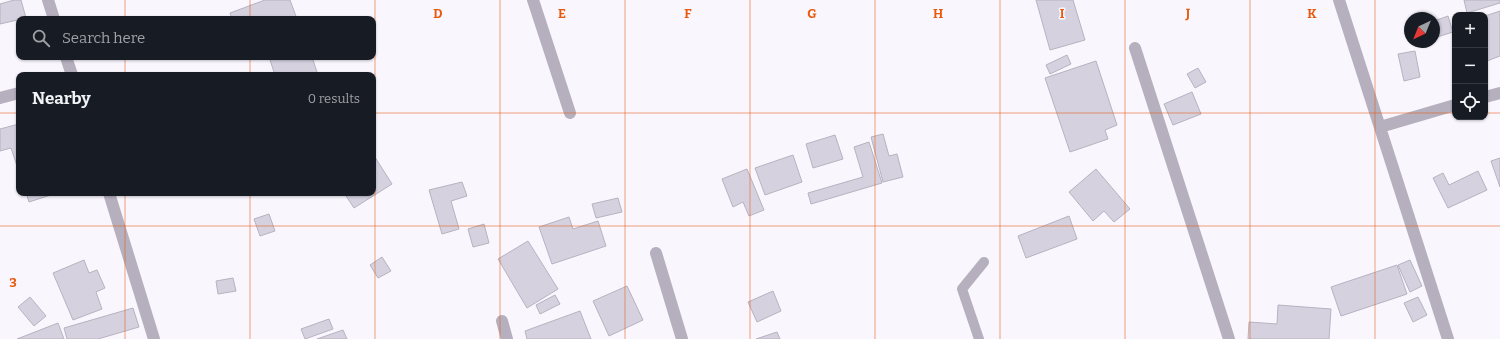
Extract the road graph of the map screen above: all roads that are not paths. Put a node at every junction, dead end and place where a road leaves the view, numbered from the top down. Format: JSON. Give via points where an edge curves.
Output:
{"nodes":[{"id":1,"x":48,"y":0,"type":"edge"},
{"id":2,"x":533,"y":0,"type":"edge"},
{"id":3,"x":1339,"y":0,"type":"edge"},
{"id":4,"x":53,"y":16,"type":"edge"},
{"id":5,"x":1135,"y":48,"type":"dead end"},
{"id":6,"x":67,"y":60,"type":"edge"},
{"id":7,"x":71,"y":72,"type":"edge"},
{"id":8,"x":16,"y":93,"type":"edge"},
{"id":9,"x":1500,"y":93,"type":"edge"},
{"id":10,"x":1488,"y":96,"type":"edge"},
{"id":11,"x":0,"y":98,"type":"edge"},
{"id":12,"x":1452,"y":106,"type":"edge"},
{"id":13,"x":570,"y":113,"type":"dead end"},
{"id":14,"x":1380,"y":127,"type":"junction"},
{"id":15,"x":110,"y":196,"type":"edge"},
{"id":16,"x":656,"y":253,"type":"dead end"},
{"id":17,"x":984,"y":262,"type":"dead end"},
{"id":18,"x":502,"y":321,"type":"dead end"},
{"id":19,"x":154,"y":339,"type":"edge"},
{"id":20,"x":508,"y":339,"type":"edge"},
{"id":21,"x":682,"y":339,"type":"edge"},
{"id":22,"x":979,"y":339,"type":"edge"},
{"id":23,"x":1229,"y":339,"type":"edge"},
{"id":24,"x":1448,"y":339,"type":"edge"}],
"edges":[{"from":1,"to":4,"type":"street"},
{"from":2,"to":13,"type":"street"},
{"from":3,"to":14,"type":"street"},
{"from":5,"to":23,"type":"street"},
{"from":6,"to":7,"type":"street"},
{"from":8,"to":11,"type":"street"},
{"from":9,"to":10,"type":"street"},
{"from":12,"to":14,"type":"street"},
{"from":14,"to":24,"type":"street"},
{"from":15,"to":19,"type":"street"},
{"from":16,"to":21,"type":"street"},
{"from":17,"to":22,"type":"lane","via":[[962,289]]},
{"from":18,"to":20,"type":"street"}]}
